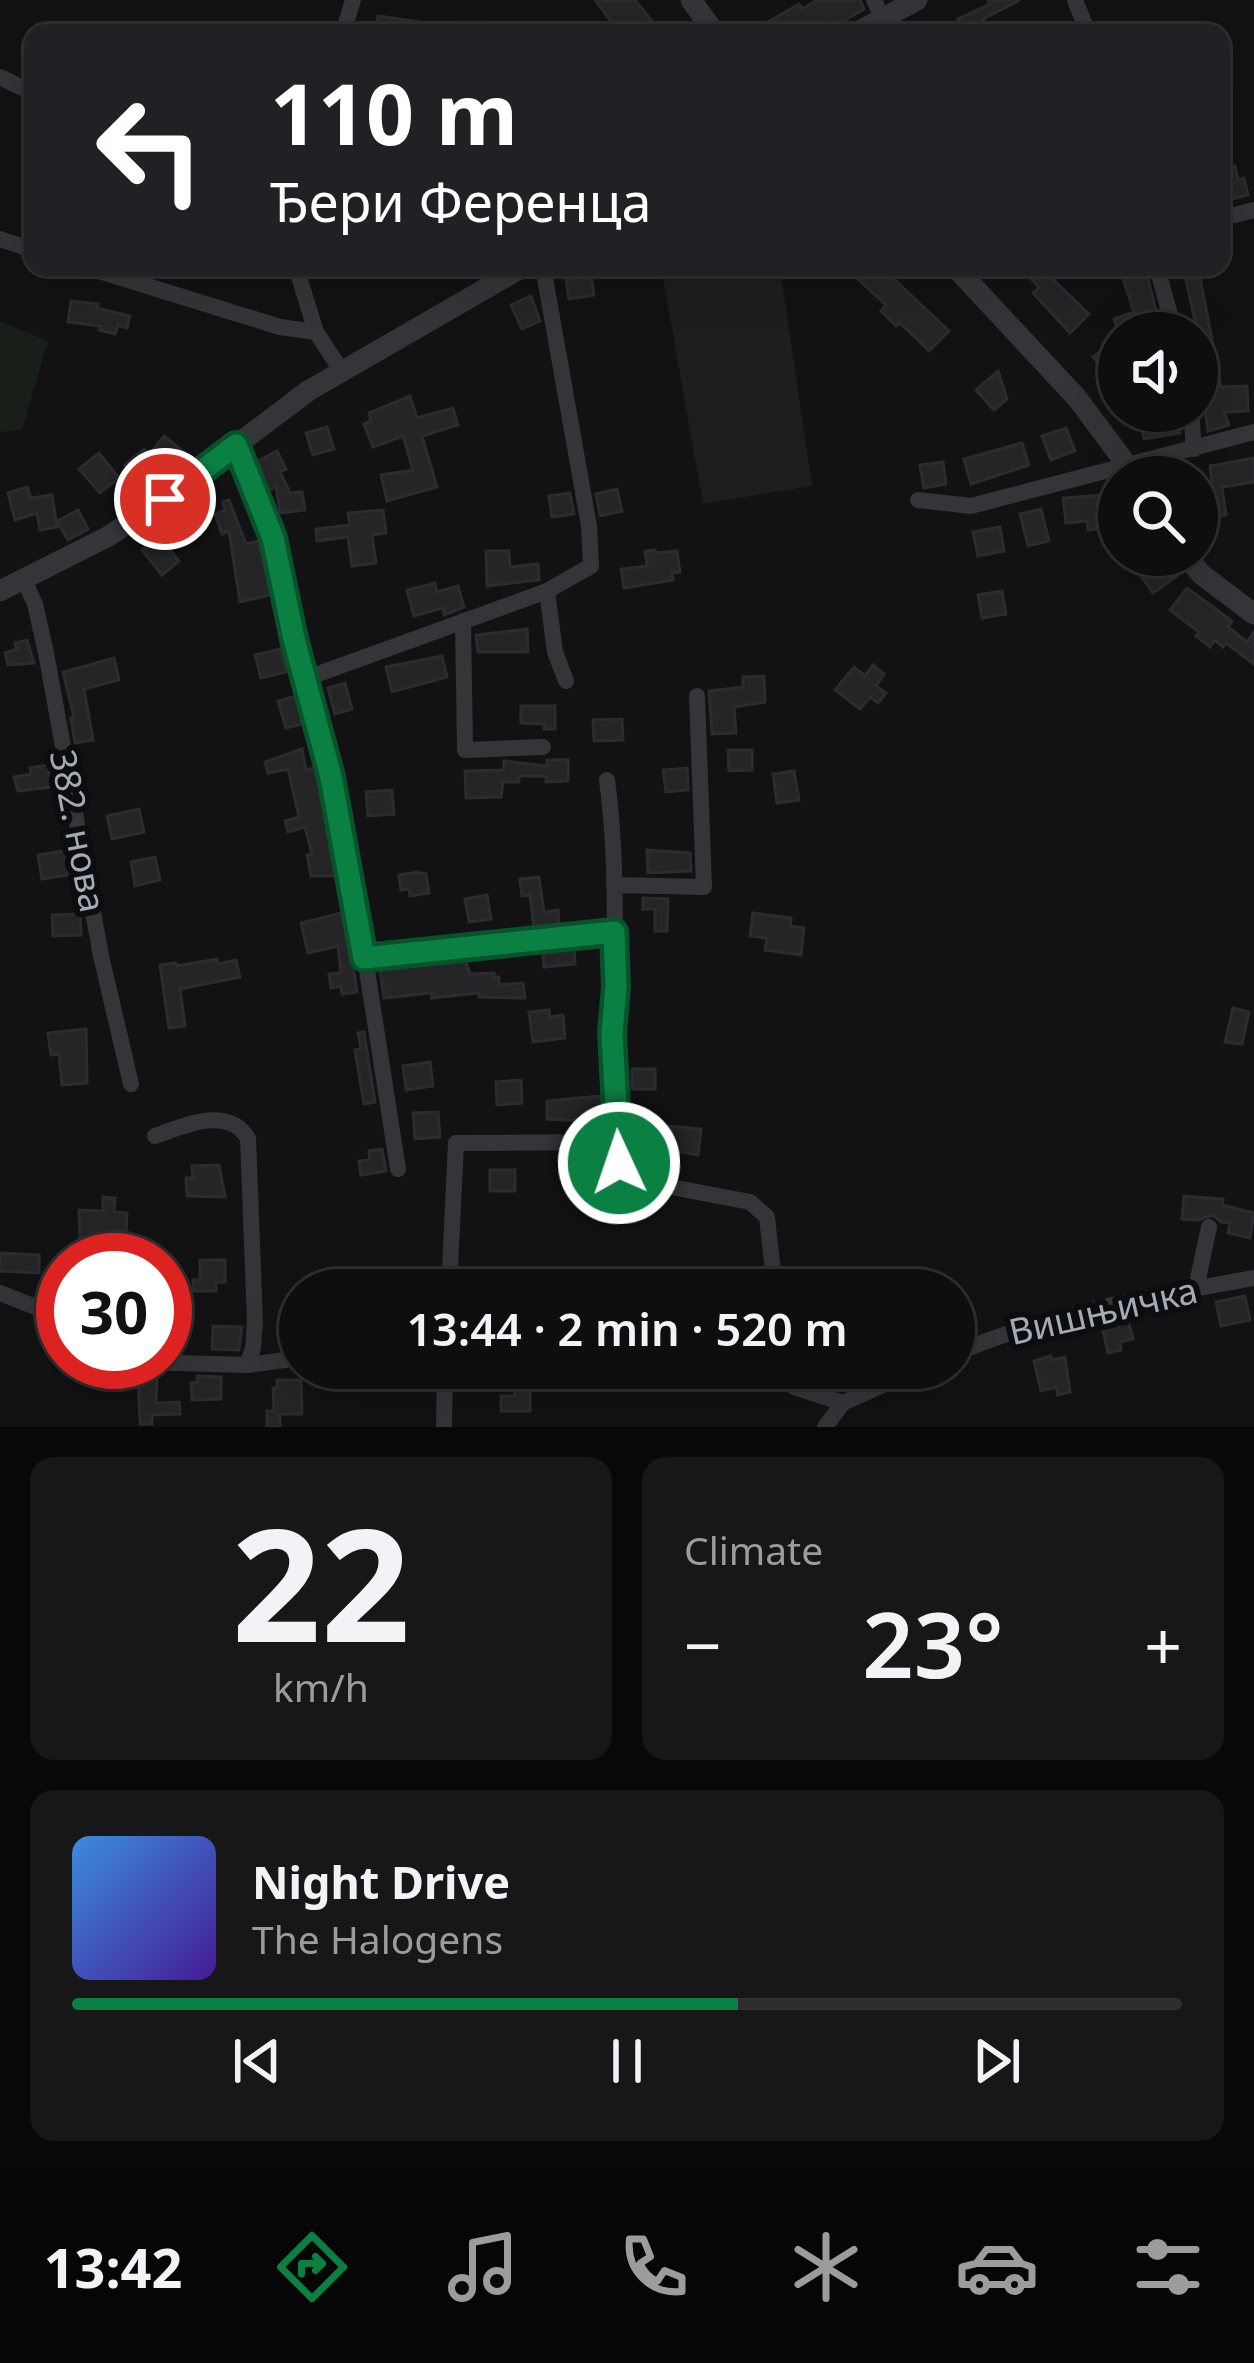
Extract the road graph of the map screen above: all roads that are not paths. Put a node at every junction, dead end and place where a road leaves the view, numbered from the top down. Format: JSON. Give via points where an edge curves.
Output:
{"nodes":[{"id":1,"x":691,"y":0,"type":"edge"},
{"id":2,"x":917,"y":0,"type":"edge"},
{"id":3,"x":878,"y":10,"type":"edge"},
{"id":4,"x":710,"y":24,"type":"edge"},
{"id":5,"x":1254,"y":210,"type":"edge"},
{"id":6,"x":1235,"y":215,"type":"dead end"},
{"id":7,"x":115,"y":276,"type":"edge"},
{"id":8,"x":299,"y":276,"type":"edge"},
{"id":9,"x":507,"y":276,"type":"edge"},
{"id":10,"x":545,"y":276,"type":"edge"},
{"id":11,"x":965,"y":276,"type":"edge"},
{"id":12,"x":1159,"y":276,"type":"edge"},
{"id":13,"x":1169,"y":312,"type":"edge"},
{"id":14,"x":316,"y":332,"type":"junction"},
{"id":15,"x":341,"y":370,"type":"junction"},
{"id":16,"x":1193,"y":432,"type":"edge"},
{"id":17,"x":1254,"y":432,"type":"edge"},
{"id":18,"x":236,"y":445,"type":"junction"},
{"id":19,"x":1194,"y":449,"type":"junction"},
{"id":20,"x":1121,"y":456,"type":"edge"},
{"id":21,"x":1173,"y":456,"type":"edge"},
{"id":22,"x":1098,"y":478,"type":"edge"},
{"id":23,"x":918,"y":500,"type":"dead end"},
{"id":24,"x":1204,"y":576,"type":"edge"},
{"id":25,"x":23,"y":578,"type":"junction"},
{"id":26,"x":0,"y":591,"type":"edge"},
{"id":27,"x":548,"y":591,"type":"junction"},
{"id":28,"x":1254,"y":614,"type":"edge"},
{"id":29,"x":463,"y":622,"type":"junction"},
{"id":30,"x":307,"y":678,"type":"junction"},
{"id":31,"x":566,"y":681,"type":"dead end"},
{"id":32,"x":697,"y":696,"type":"dead end"},
{"id":33,"x":543,"y":747,"type":"dead end"},
{"id":34,"x":608,"y":780,"type":"dead end"},
{"id":35,"x":614,"y":885,"type":"junction"},
{"id":36,"x":614,"y":932,"type":"junction"},
{"id":37,"x":364,"y":958,"type":"junction"},
{"id":38,"x":131,"y":1084,"type":"dead end"},
{"id":39,"x":154,"y":1136,"type":"dead end"},
{"id":40,"x":617,"y":1142,"type":"junction"},
{"id":41,"x":398,"y":1168,"type":"dead end"},
{"id":42,"x":1209,"y":1227,"type":"dead end"},
{"id":43,"x":450,"y":1269,"type":"edge"},
{"id":44,"x":773,"y":1269,"type":"edge"},
{"id":45,"x":1254,"y":1278,"type":"edge"},
{"id":46,"x":1196,"y":1288,"type":"junction"},
{"id":47,"x":0,"y":1293,"type":"edge"},
{"id":48,"x":36,"y":1307,"type":"edge"},
{"id":49,"x":975,"y":1346,"type":"edge"},
{"id":50,"x":279,"y":1361,"type":"edge"},
{"id":51,"x":247,"y":1365,"type":"junction"},
{"id":52,"x":192,"y":1366,"type":"edge"},
{"id":53,"x":445,"y":1389,"type":"edge"},
{"id":54,"x":800,"y":1389,"type":"edge"},
{"id":55,"x":874,"y":1389,"type":"edge"},
{"id":56,"x":843,"y":1403,"type":"junction"},
{"id":57,"x":444,"y":1427,"type":"edge"},
{"id":58,"x":825,"y":1427,"type":"edge"}],
"edges":[{"from":1,"to":4,"type":"street"},
{"from":2,"to":3,"type":"street"},
{"from":5,"to":6,"type":"street"},
{"from":7,"to":14,"type":"street"},
{"from":8,"to":14,"type":"street"},
{"from":9,"to":15,"type":"street"},
{"from":10,"to":27,"type":"street","via":[[591,566]]},
{"from":11,"to":20,"type":"street"},
{"from":12,"to":13,"type":"street"},
{"from":14,"to":15,"type":"street"},
{"from":15,"to":18,"type":"street"},
{"from":16,"to":19,"type":"street"},
{"from":17,"to":19,"type":"street"},
{"from":18,"to":25,"type":"street","via":[[107,537]]},
{"from":18,"to":30,"type":"street","via":[[273,538]]},
{"from":19,"to":21,"type":"street"},
{"from":22,"to":23,"type":"street","via":[[971,506]]},
{"from":24,"to":28,"type":"street"},
{"from":25,"to":26,"type":"street"},
{"from":25,"to":38,"type":"street","name":"382. нова","via":[[46,653]]},
{"from":27,"to":29,"type":"street"},
{"from":27,"to":31,"type":"street"},
{"from":29,"to":30,"type":"street"},
{"from":29,"to":33,"type":"street","via":[[465,750]]},
{"from":30,"to":37,"type":"street"},
{"from":32,"to":35,"type":"street","via":[[704,887]]},
{"from":34,"to":35,"type":"street"},
{"from":35,"to":36,"type":"street"},
{"from":36,"to":37,"type":"street"},
{"from":36,"to":40,"type":"street"},
{"from":37,"to":41,"type":"street"},
{"from":39,"to":51,"type":"street","via":[[220,1119],[248,1138],[255,1322]]},
{"from":40,"to":43,"type":"street","via":[[456,1143]]},
{"from":40,"to":44,"type":"street","via":[[625,1176],[750,1202],[767,1217]]},
{"from":42,"to":46,"type":"street"},
{"from":45,"to":46,"type":"street","name":"Вишњичка"},
{"from":46,"to":49,"type":"street","name":"Вишњичка","via":[[1054,1318]]},
{"from":47,"to":48,"type":"street"},
{"from":50,"to":51,"type":"street"},
{"from":51,"to":52,"type":"street"},
{"from":53,"to":57,"type":"street"},
{"from":54,"to":56,"type":"street"},
{"from":55,"to":56,"type":"street"},
{"from":56,"to":58,"type":"street"}]}
